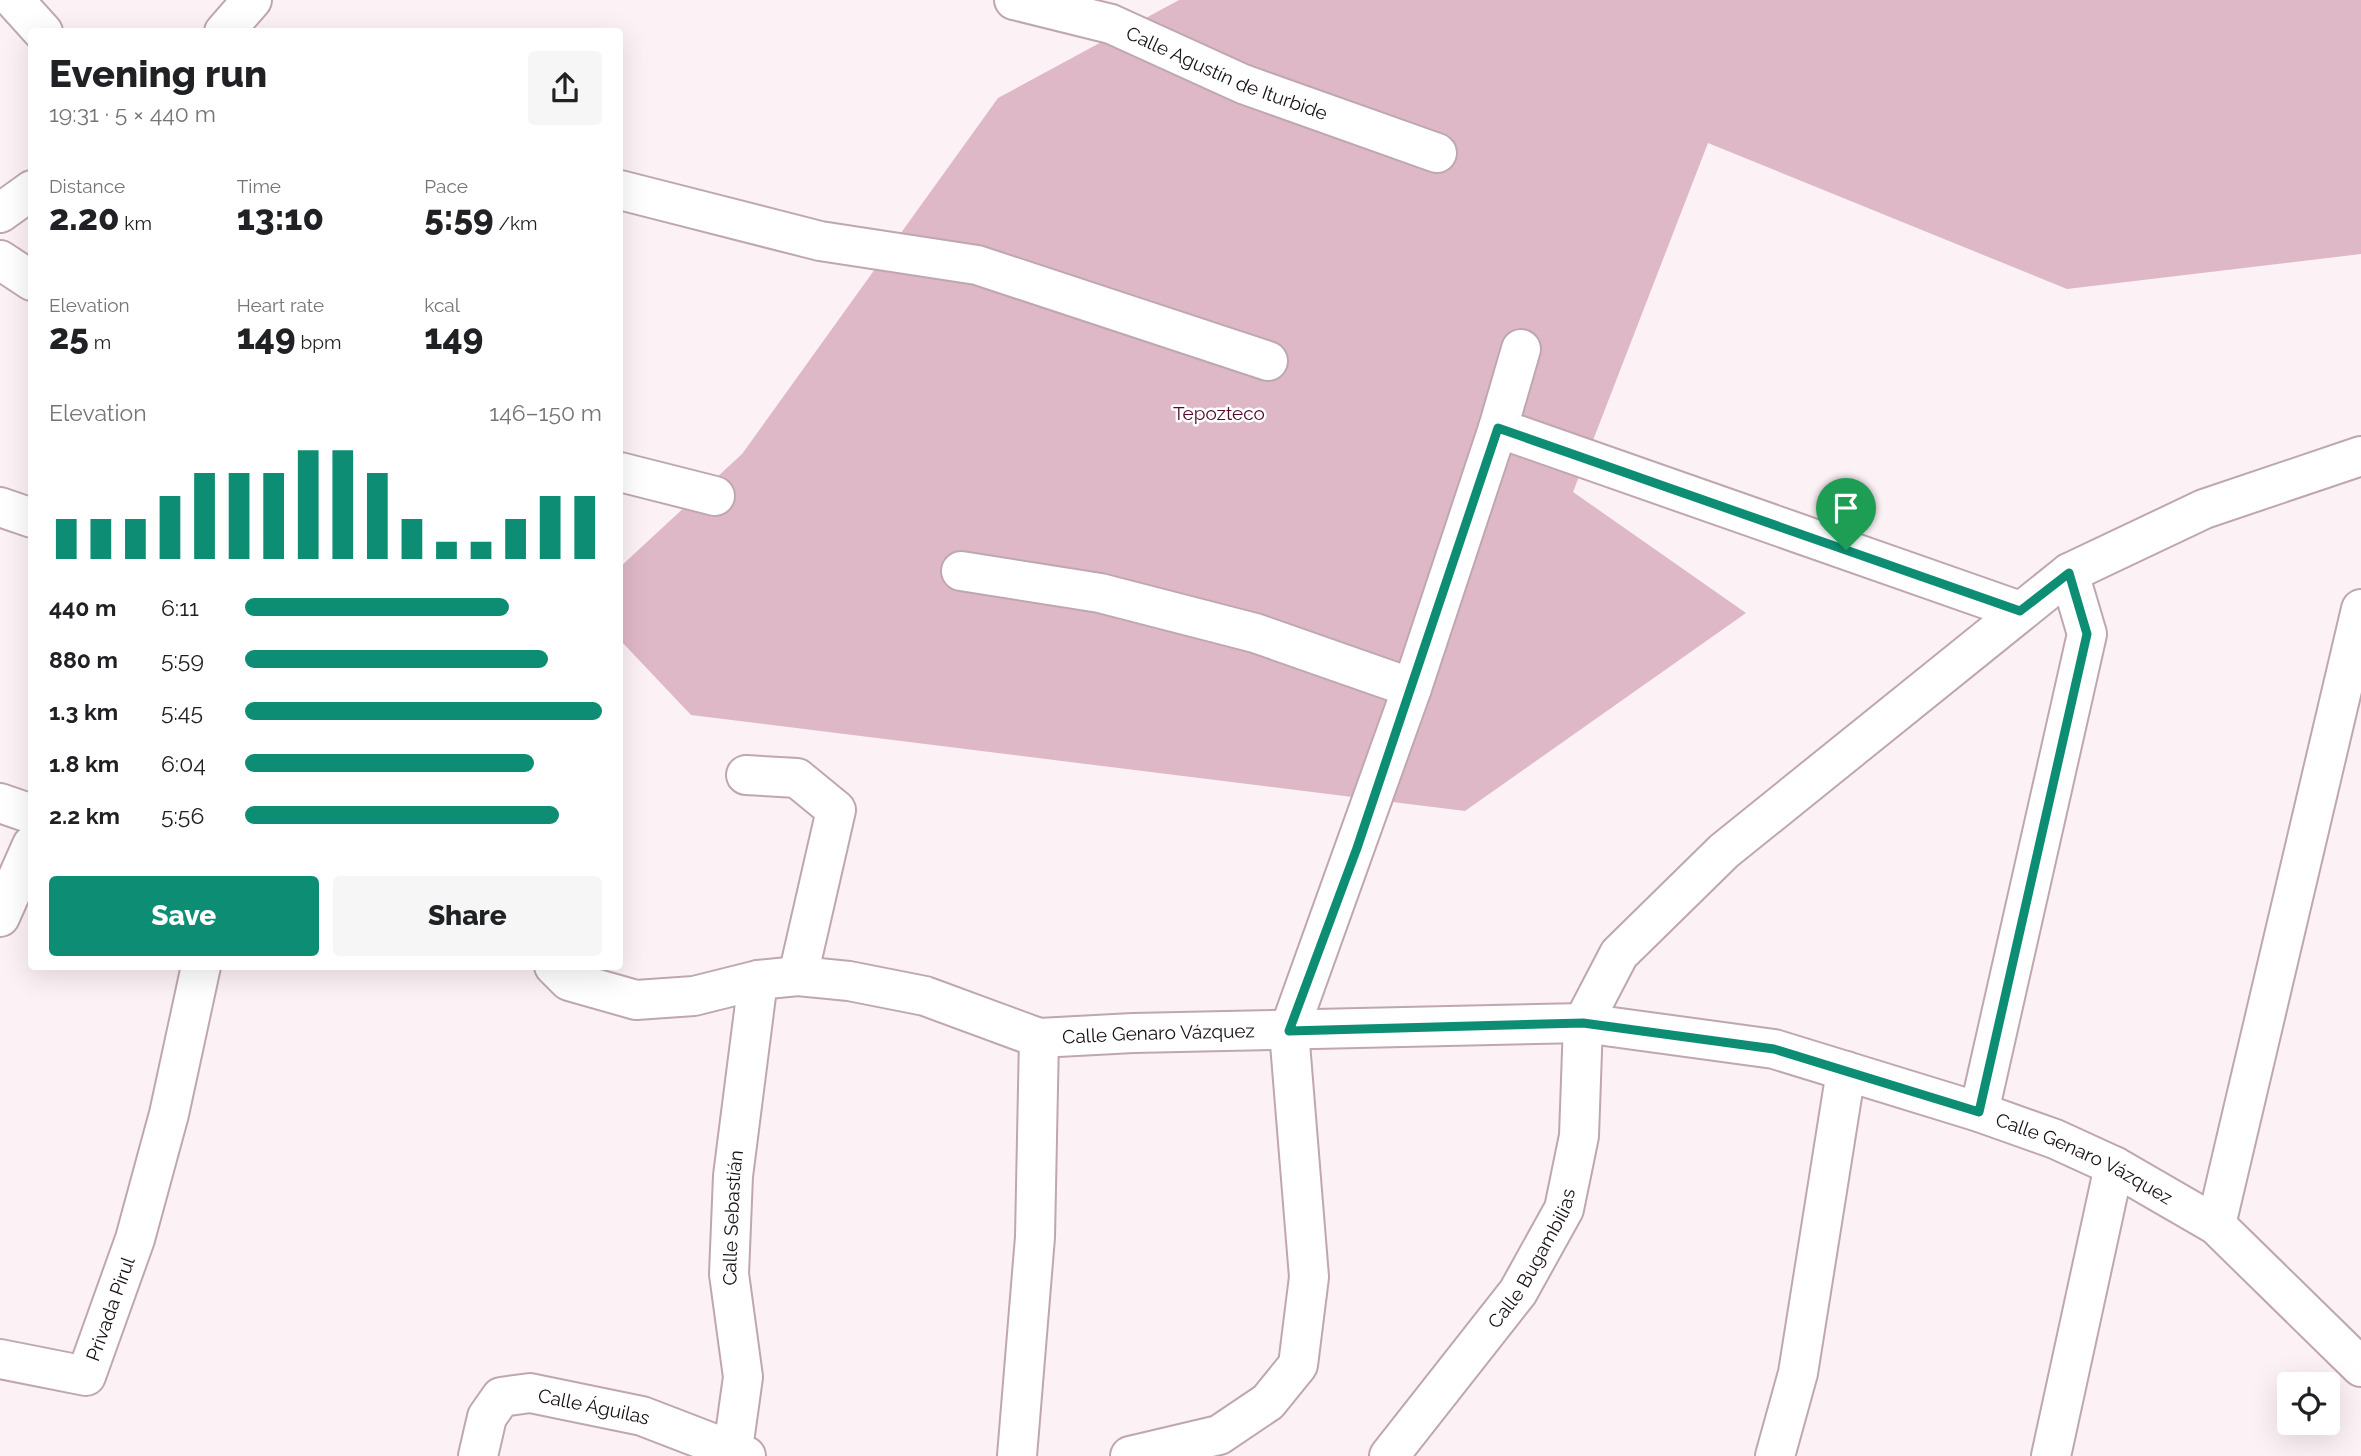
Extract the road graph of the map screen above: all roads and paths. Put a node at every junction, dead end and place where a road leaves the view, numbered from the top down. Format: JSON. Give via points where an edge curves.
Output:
{"nodes":[{"id":1,"x":15,"y":0,"type":"edge"},
{"id":2,"x":252,"y":0,"type":"edge"},
{"id":3,"x":1014,"y":0,"type":"edge"},
{"id":4,"x":40,"y":28,"type":"edge"},
{"id":5,"x":228,"y":28,"type":"edge"},
{"id":6,"x":1437,"y":153,"type":"dead end"},
{"id":7,"x":623,"y":191,"type":"edge"},
{"id":8,"x":28,"y":193,"type":"edge"},
{"id":9,"x":0,"y":213,"type":"edge"},
{"id":10,"x":0,"y":260,"type":"edge"},
{"id":11,"x":28,"y":278,"type":"edge"},
{"id":12,"x":1521,"y":349,"type":"dead end"},
{"id":13,"x":1268,"y":361,"type":"dead end"},
{"id":14,"x":1498,"y":428,"type":"junction"},
{"id":15,"x":2361,"y":456,"type":"edge"},
{"id":16,"x":623,"y":473,"type":"edge"},
{"id":17,"x":715,"y":496,"type":"dead end"},
{"id":18,"x":0,"y":507,"type":"edge"},
{"id":19,"x":28,"y":517,"type":"edge"},
{"id":20,"x":961,"y":571,"type":"dead end"},
{"id":21,"x":2069,"y":573,"type":"junction"},
{"id":22,"x":2361,"y":609,"type":"edge"},
{"id":23,"x":2020,"y":611,"type":"junction"},
{"id":24,"x":1412,"y":688,"type":"junction"},
{"id":25,"x":746,"y":775,"type":"dead end"},
{"id":26,"x":0,"y":803,"type":"edge"},
{"id":27,"x":28,"y":813,"type":"edge"},
{"id":28,"x":28,"y":854,"type":"edge"},
{"id":29,"x":0,"y":917,"type":"edge"},
{"id":30,"x":200,"y":970,"type":"edge"},
{"id":31,"x":558,"y":970,"type":"edge"},
{"id":32,"x":798,"y":976,"type":"junction"},
{"id":33,"x":758,"y":980,"type":"junction"},
{"id":34,"x":1583,"y":1023,"type":"junction"},
{"id":35,"x":1289,"y":1031,"type":"junction"},
{"id":36,"x":1039,"y":1038,"type":"junction"},
{"id":37,"x":1846,"y":1071,"type":"junction"},
{"id":38,"x":1979,"y":1112,"type":"junction"},
{"id":39,"x":2114,"y":1166,"type":"junction"},
{"id":40,"x":2216,"y":1225,"type":"junction"},
{"id":41,"x":0,"y":1359,"type":"edge"},
{"id":42,"x":2361,"y":1367,"type":"edge"},
{"id":43,"x":737,"y":1455,"type":"edge"},
{"id":44,"x":478,"y":1456,"type":"edge"},
{"id":45,"x":1017,"y":1456,"type":"edge"},
{"id":46,"x":1130,"y":1456,"type":"edge"},
{"id":47,"x":1389,"y":1456,"type":"edge"},
{"id":48,"x":1775,"y":1456,"type":"edge"},
{"id":49,"x":2051,"y":1456,"type":"edge"}],
"edges":[{"from":1,"to":4,"type":"street"},
{"from":2,"to":5,"type":"street"},
{"from":3,"to":6,"type":"street","name":"Calle Agustín de Iturbide","via":[[1111,24],[1243,85]]},
{"from":7,"to":13,"type":"street","via":[[820,241],[977,265]]},
{"from":8,"to":9,"type":"street"},
{"from":10,"to":11,"type":"street"},
{"from":12,"to":14,"type":"street"},
{"from":14,"to":23,"type":"street"},
{"from":14,"to":24,"type":"street"},
{"from":15,"to":21,"type":"street","via":[[2204,509]]},
{"from":16,"to":17,"type":"street"},
{"from":18,"to":19,"type":"street"},
{"from":20,"to":24,"type":"street","via":[[1100,593],[1255,633]]},
{"from":21,"to":23,"type":"street"},
{"from":21,"to":38,"type":"street","via":[[2087,634]]},
{"from":22,"to":40,"type":"street"},
{"from":23,"to":34,"type":"street","via":[[1724,851],[1619,954]]},
{"from":24,"to":35,"type":"street"},
{"from":25,"to":32,"type":"street","via":[[797,778],[836,810]]},
{"from":26,"to":27,"type":"street"},
{"from":28,"to":29,"type":"street"},
{"from":30,"to":41,"type":"street","name":"Privada Pirul","via":[[169,1114],[135,1239],[86,1376]]},
{"from":31,"to":33,"type":"street","name":"Calle Genaro Vázquez","via":[[569,981],[636,1000],[694,996]]},
{"from":32,"to":33,"type":"street","name":"Calle Genaro Vázquez"},
{"from":32,"to":36,"type":"street","name":"Calle Genaro Vázquez","via":[[925,996]]},
{"from":33,"to":43,"type":"street","name":"Calle Sebastián","via":[[733,1176],[730,1274],[743,1377]]},
{"from":34,"to":35,"type":"street","name":"Calle Genaro Vázquez"},
{"from":34,"to":37,"type":"street","name":"Calle Genaro Vázquez","via":[[1774,1049]]},
{"from":34,"to":47,"type":"street","name":"Calle Bugambilias","via":[[1579,1136],[1564,1209],[1518,1292]]},
{"from":35,"to":36,"type":"street","name":"Calle Genaro Vázquez"},
{"from":35,"to":46,"type":"street","via":[[1309,1277],[1298,1365],[1268,1402],[1219,1436]]},
{"from":36,"to":45,"type":"street","via":[[1035,1237]]},
{"from":37,"to":38,"type":"street","name":"Calle Genaro Vázquez"},
{"from":37,"to":48,"type":"street","via":[[1798,1373]]},
{"from":38,"to":39,"type":"street","name":"Calle Genaro Vázquez"},
{"from":39,"to":40,"type":"street","name":"Calle Genaro Vázquez"},
{"from":39,"to":49,"type":"street"},
{"from":40,"to":42,"type":"street","name":"Calle Genaro Vázquez"},
{"from":43,"to":44,"type":"street","name":"Calle Águilas","via":[[642,1416],[530,1393],[501,1397],[487,1417]]}]}
